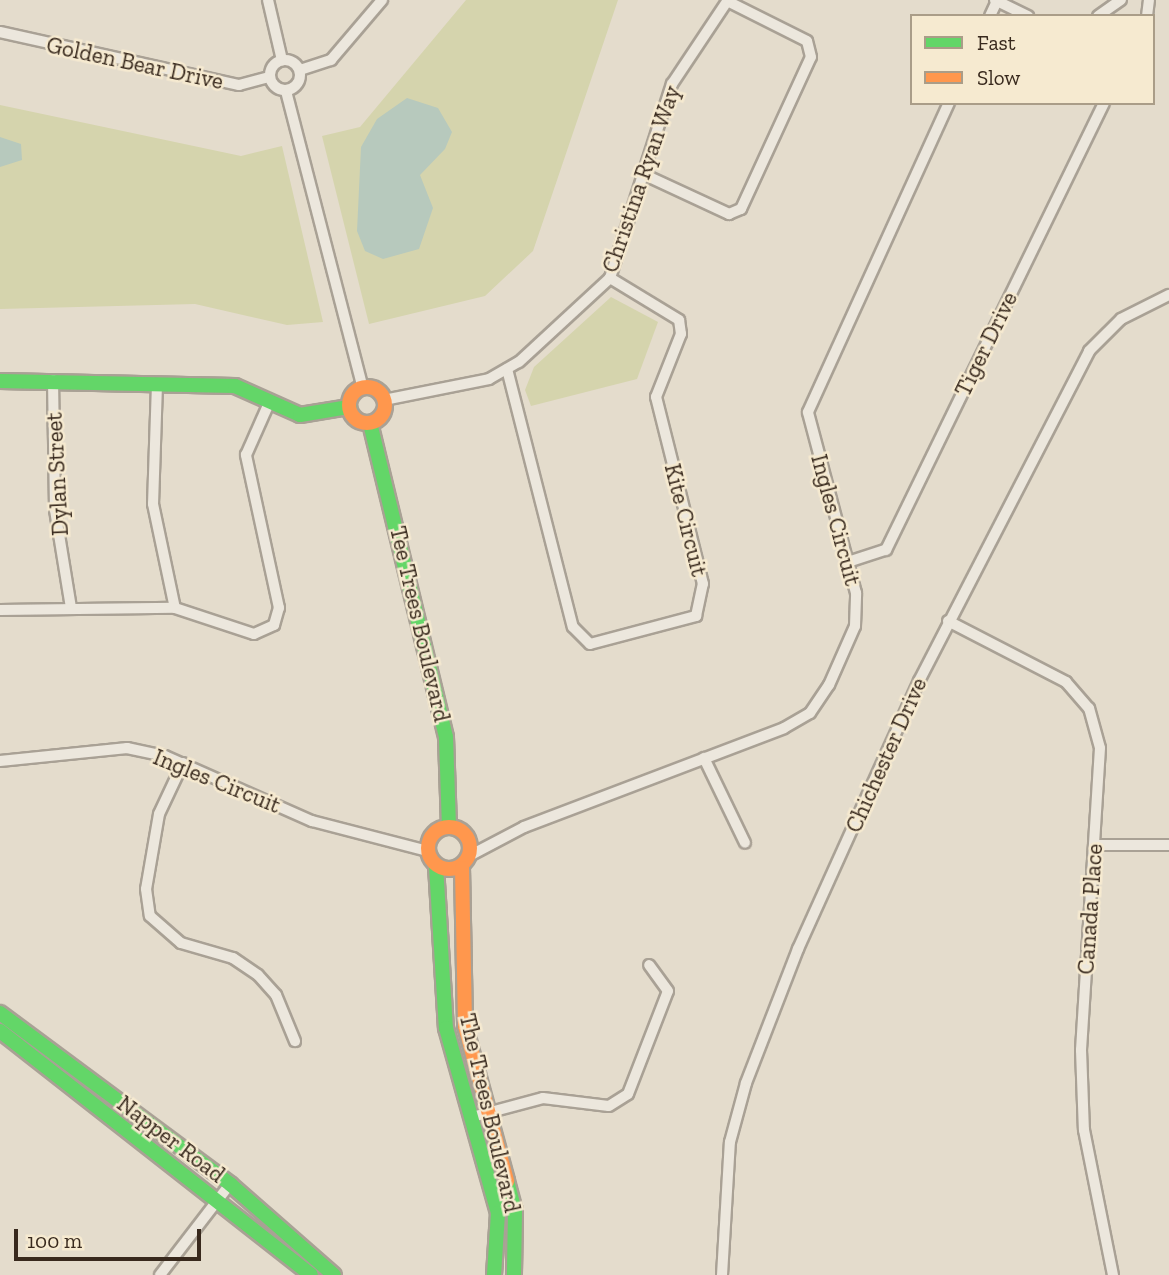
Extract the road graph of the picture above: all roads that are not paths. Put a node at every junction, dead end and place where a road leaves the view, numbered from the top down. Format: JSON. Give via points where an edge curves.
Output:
{"nodes":[{"id":1,"x":268,"y":0,"type":"edge"},
{"id":2,"x":382,"y":0,"type":"edge"},
{"id":3,"x":1121,"y":0,"type":"edge"},
{"id":4,"x":727,"y":1,"type":"edge"},
{"id":5,"x":996,"y":1,"type":"edge"},
{"id":6,"x":1024,"y":14,"type":"edge"},
{"id":7,"x":1101,"y":14,"type":"edge"},
{"id":8,"x":0,"y":32,"type":"edge"},
{"id":9,"x":282,"y":60,"type":"junction"},
{"id":10,"x":300,"y":70,"type":"junction"},
{"id":11,"x":269,"y":77,"type":"junction"},
{"id":12,"x":286,"y":91,"type":"junction"},
{"id":13,"x":948,"y":105,"type":"edge"},
{"id":14,"x":1103,"y":105,"type":"edge"},
{"id":15,"x":645,"y":175,"type":"junction"},
{"id":16,"x":610,"y":278,"type":"junction"},
{"id":17,"x":1169,"y":295,"type":"edge"},
{"id":18,"x":507,"y":369,"type":"junction"},
{"id":19,"x":53,"y":380,"type":"junction"},
{"id":20,"x":0,"y":381,"type":"edge"},
{"id":21,"x":157,"y":384,"type":"junction"},
{"id":22,"x":363,"y":388,"type":"junction"},
{"id":23,"x":384,"y":400,"type":"junction"},
{"id":24,"x":269,"y":403,"type":"junction"},
{"id":25,"x":349,"y":407,"type":"junction"},
{"id":26,"x":370,"y":423,"type":"junction"},
{"id":27,"x":848,"y":562,"type":"junction"},
{"id":28,"x":71,"y":608,"type":"junction"},
{"id":29,"x":175,"y":608,"type":"junction"},
{"id":30,"x":0,"y":610,"type":"edge"},
{"id":31,"x":948,"y":621,"type":"junction"},
{"id":32,"x":704,"y":758,"type":"junction"},
{"id":33,"x":0,"y":761,"type":"edge"},
{"id":34,"x":183,"y":763,"type":"junction"},
{"id":35,"x":449,"y":827,"type":"junction"},
{"id":36,"x":745,"y":843,"type":"dead end"},
{"id":37,"x":1094,"y":845,"type":"junction"},
{"id":38,"x":1169,"y":845,"type":"edge"},
{"id":39,"x":428,"y":851,"type":"junction"},
{"id":40,"x":465,"y":862,"type":"junction"},
{"id":41,"x":436,"y":866,"type":"junction"},
{"id":42,"x":649,"y":965,"type":"dead end"},
{"id":43,"x":0,"y":1013,"type":"edge"},
{"id":44,"x":0,"y":1031,"type":"edge"},
{"id":45,"x":295,"y":1041,"type":"dead end"},
{"id":46,"x":488,"y":1113,"type":"junction"},
{"id":47,"x":472,"y":1117,"type":"junction"},
{"id":48,"x":230,"y":1184,"type":"junction"},
{"id":49,"x":219,"y":1199,"type":"junction"},
{"id":50,"x":159,"y":1275,"type":"edge"},
{"id":51,"x":311,"y":1275,"type":"edge"},
{"id":52,"x":334,"y":1275,"type":"edge"},
{"id":53,"x":494,"y":1275,"type":"edge"},
{"id":54,"x":514,"y":1275,"type":"edge"},
{"id":55,"x":722,"y":1275,"type":"edge"},
{"id":56,"x":1114,"y":1275,"type":"edge"}],
"edges":[{"from":1,"to":9,"type":"street"},
{"from":2,"to":10,"type":"street","via":[[331,60]]},
{"from":3,"to":7,"type":"street"},
{"from":4,"to":15,"type":"street","name":"Christina Ryan Way","via":[[673,84]]},
{"from":4,"to":15,"type":"street","via":[[807,41],[811,57],[741,209],[729,214]]},
{"from":5,"to":6,"type":"street"},
{"from":8,"to":11,"type":"street","name":"Golden Bear Drive","via":[[239,85]]},
{"from":9,"to":10,"type":"street"},
{"from":9,"to":11,"type":"street"},
{"from":10,"to":12,"type":"street","via":[[300,80]]},
{"from":11,"to":12,"type":"street"},
{"from":12,"to":22,"type":"street"},
{"from":13,"to":27,"type":"street","name":"Ingles Circuit","via":[[808,412]]},
{"from":14,"to":27,"type":"street","name":"Tiger Drive","via":[[886,550]]},
{"from":15,"to":16,"type":"street","name":"Christina Ryan Way"},
{"from":16,"to":18,"type":"street","name":"Christina Ryan Way"},
{"from":16,"to":18,"type":"street","name":"Kite Circuit","via":[[679,320],[681,334],[656,397],[703,584],[696,616],[590,644],[573,627]]},
{"from":17,"to":31,"type":"street","name":"Chichester Drive","via":[[1121,318],[1089,351]]},
{"from":18,"to":23,"type":"street","name":"Christina Ryan Way","via":[[489,379]]},
{"from":19,"to":20,"type":"street"},
{"from":19,"to":21,"type":"street"},
{"from":19,"to":28,"type":"street","name":"Dylan Street","via":[[55,510]]},
{"from":21,"to":24,"type":"street","via":[[235,386]]},
{"from":21,"to":29,"type":"street","via":[[153,504]]},
{"from":22,"to":23,"type":"street"},
{"from":22,"to":25,"type":"street"},
{"from":23,"to":26,"type":"street","via":[[383,412]]},
{"from":24,"to":25,"type":"street","via":[[300,415]]},
{"from":24,"to":29,"type":"street","via":[[246,455],[279,608],[274,625],[254,634]]},
{"from":25,"to":26,"type":"street","via":[[354,418]]},
{"from":26,"to":35,"type":"street","name":"Tee Trees Boulevard","via":[[446,737]]},
{"from":27,"to":32,"type":"street","name":"Ingles Circuit","via":[[855,626],[810,713]]},
{"from":28,"to":29,"type":"street"},
{"from":28,"to":30,"type":"street"},
{"from":31,"to":37,"type":"street","name":"Canada Place","via":[[1066,682],[1089,708],[1100,748]]},
{"from":31,"to":55,"type":"street","name":"Chichester Drive","via":[[798,949],[747,1083],[730,1142]]},
{"from":32,"to":36,"type":"street"},
{"from":32,"to":40,"type":"street","name":"Ingles Circuit","via":[[524,827]]},
{"from":33,"to":34,"type":"street","name":"Ingles Circuit","via":[[127,748]]},
{"from":34,"to":39,"type":"street","name":"Ingles Circuit","via":[[312,821]]},
{"from":34,"to":45,"type":"street","via":[[159,814],[146,889],[150,916],[181,943],[233,958],[258,975],[276,995]]},
{"from":35,"to":39,"type":"street","via":[[434,832]]},
{"from":35,"to":40,"type":"street","via":[[468,839]]},
{"from":37,"to":38,"type":"street"},
{"from":37,"to":56,"type":"street","name":"Canada Place","via":[[1081,1050],[1084,1130]]},
{"from":39,"to":41,"type":"street"},
{"from":40,"to":41,"type":"street"},
{"from":40,"to":46,"type":"street","name":"The Trees Boulevard","via":[[465,1026]]},
{"from":41,"to":47,"type":"street","name":"The Trees Boulevard","via":[[446,1028]]},
{"from":42,"to":46,"type":"street","via":[[668,991],[628,1094],[609,1106],[543,1098]]},
{"from":43,"to":48,"type":"street","name":"Napper Road"},
{"from":44,"to":49,"type":"street","name":"Napper Road"},
{"from":46,"to":47,"type":"street"},
{"from":46,"to":54,"type":"street","name":"The Trees Boulevard","via":[[515,1210]]},
{"from":47,"to":53,"type":"street","name":"The Trees Boulevard","via":[[498,1213]]},
{"from":48,"to":49,"type":"street"},
{"from":48,"to":52,"type":"street","name":"Napper Road"},
{"from":49,"to":50,"type":"street"},
{"from":49,"to":51,"type":"street","name":"Napper Road"}]}
